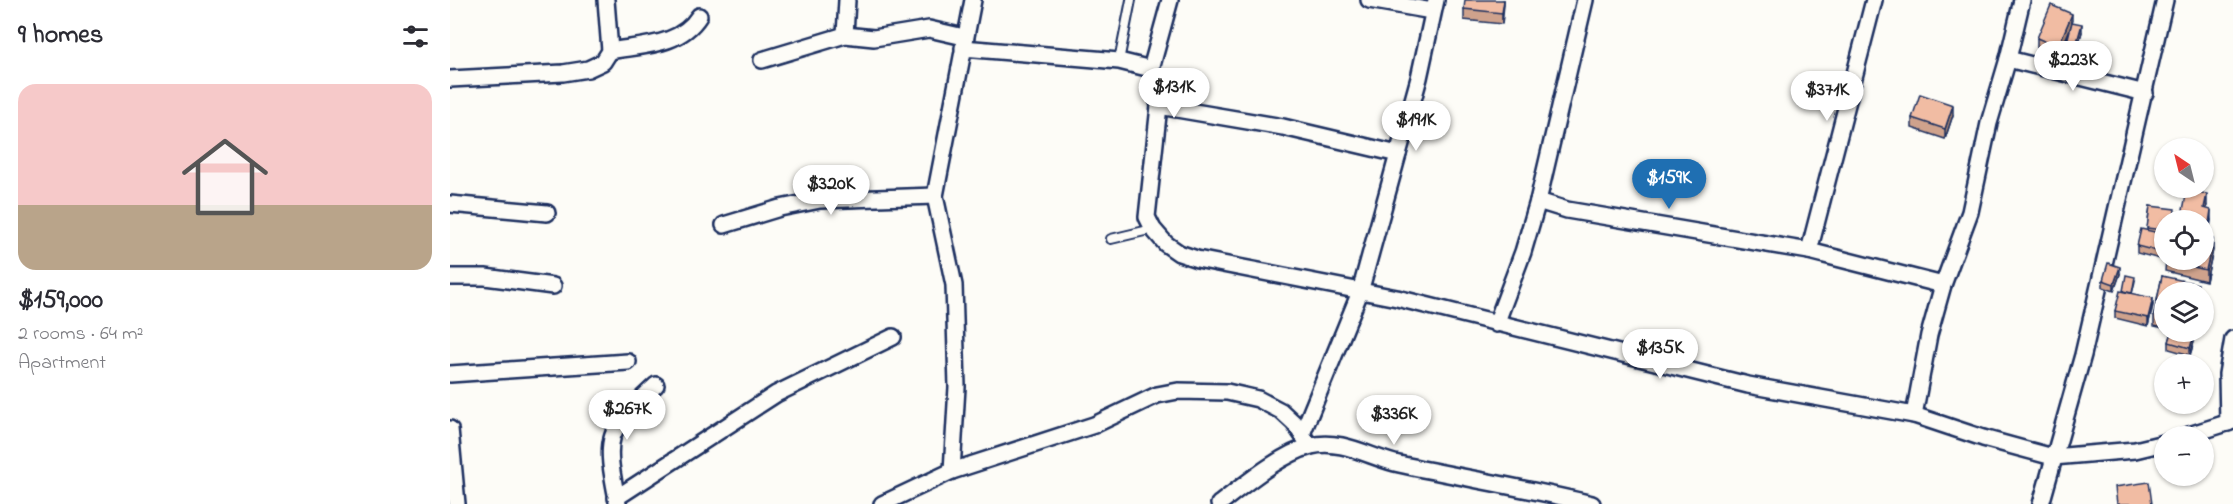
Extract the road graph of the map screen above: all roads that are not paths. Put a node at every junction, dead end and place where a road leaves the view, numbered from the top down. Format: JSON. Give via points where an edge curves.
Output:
{"nodes":[{"id":1,"x":606,"y":0,"type":"edge"},
{"id":2,"x":847,"y":0,"type":"edge"},
{"id":3,"x":973,"y":0,"type":"edge"},
{"id":4,"x":1131,"y":0,"type":"edge"},
{"id":5,"x":1170,"y":0,"type":"edge"},
{"id":6,"x":1369,"y":0,"type":"edge"},
{"id":7,"x":1585,"y":0,"type":"edge"},
{"id":8,"x":1874,"y":0,"type":"edge"},
{"id":9,"x":2022,"y":0,"type":"edge"},
{"id":10,"x":2164,"y":0,"type":"edge"},
{"id":11,"x":1434,"y":6,"type":"edge"},
{"id":12,"x":699,"y":16,"type":"dead end"},
{"id":13,"x":845,"y":35,"type":"junction"},
{"id":14,"x":963,"y":43,"type":"junction"},
{"id":15,"x":610,"y":51,"type":"junction"},
{"id":16,"x":762,"y":60,"type":"dead end"},
{"id":17,"x":2008,"y":60,"type":"junction"},
{"id":18,"x":1119,"y":61,"type":"junction"},
{"id":19,"x":1151,"y":69,"type":"junction"},
{"id":20,"x":450,"y":79,"type":"edge"},
{"id":21,"x":2145,"y":93,"type":"junction"},
{"id":22,"x":1159,"y":106,"type":"junction"},
{"id":23,"x":1398,"y":154,"type":"junction"},
{"id":24,"x":935,"y":196,"type":"junction"},
{"id":25,"x":1538,"y":201,"type":"junction"},
{"id":26,"x":450,"y":204,"type":"edge"},
{"id":27,"x":547,"y":213,"type":"dead end"},
{"id":28,"x":724,"y":225,"type":"dead end"},
{"id":29,"x":1153,"y":230,"type":"junction"},
{"id":30,"x":1111,"y":239,"type":"dead end"},
{"id":31,"x":1809,"y":251,"type":"junction"},
{"id":32,"x":450,"y":277,"type":"edge"},
{"id":33,"x":1943,"y":285,"type":"junction"},
{"id":34,"x":553,"y":286,"type":"dead end"},
{"id":35,"x":1359,"y":292,"type":"junction"},
{"id":36,"x":1496,"y":324,"type":"junction"},
{"id":37,"x":893,"y":337,"type":"dead end"},
{"id":38,"x":2233,"y":339,"type":"edge"},
{"id":39,"x":628,"y":362,"type":"dead end"},
{"id":40,"x":450,"y":374,"type":"edge"},
{"id":41,"x":656,"y":385,"type":"dead end"},
{"id":42,"x":1914,"y":415,"type":"junction"},
{"id":43,"x":2231,"y":422,"type":"edge"},
{"id":44,"x":2214,"y":427,"type":"edge"},
{"id":45,"x":450,"y":429,"type":"edge"},
{"id":46,"x":1306,"y":440,"type":"junction"},
{"id":47,"x":2154,"y":445,"type":"edge"},
{"id":48,"x":2053,"y":457,"type":"junction"},
{"id":49,"x":952,"y":471,"type":"junction"},
{"id":50,"x":617,"y":501,"type":"edge"},
{"id":51,"x":457,"y":504,"type":"edge"},
{"id":52,"x":882,"y":504,"type":"edge"},
{"id":53,"x":1219,"y":504,"type":"edge"},
{"id":54,"x":1592,"y":504,"type":"edge"},
{"id":55,"x":2041,"y":504,"type":"edge"}],
"edges":[{"from":1,"to":15,"type":"street"},
{"from":2,"to":13,"type":"street"},
{"from":3,"to":14,"type":"street"},
{"from":4,"to":18,"type":"lane"},
{"from":5,"to":19,"type":"street"},
{"from":6,"to":11,"type":"street"},
{"from":7,"to":25,"type":"street"},
{"from":8,"to":31,"type":"street"},
{"from":9,"to":17,"type":"street"},
{"from":10,"to":21,"type":"street"},
{"from":11,"to":23,"type":"street"},
{"from":12,"to":15,"type":"street","via":[[692,29],[677,39]]},
{"from":13,"to":14,"type":"street","via":[[874,38],[929,29]]},
{"from":13,"to":16,"type":"street"},
{"from":14,"to":18,"type":"street"},
{"from":14,"to":24,"type":"street"},
{"from":15,"to":20,"type":"street","via":[[603,62],[588,69]]},
{"from":17,"to":21,"type":"street"},
{"from":17,"to":33,"type":"street","via":[[1989,123],[1970,212]]},
{"from":18,"to":19,"type":"street"},
{"from":19,"to":22,"type":"street"},
{"from":21,"to":48,"type":"street","via":[[2083,355]]},
{"from":22,"to":23,"type":"street","via":[[1283,127]]},
{"from":22,"to":29,"type":"street","via":[[1147,217]]},
{"from":23,"to":35,"type":"street"},
{"from":24,"to":28,"type":"street","via":[[820,200]]},
{"from":24,"to":49,"type":"street","via":[[954,285],[957,387]]},
{"from":25,"to":31,"type":"street","via":[[1567,210]]},
{"from":25,"to":36,"type":"street"},
{"from":26,"to":27,"type":"street"},
{"from":29,"to":30,"type":"lane"},
{"from":29,"to":35,"type":"street","via":[[1172,249],[1188,256]]},
{"from":31,"to":33,"type":"street"},
{"from":32,"to":34,"type":"street","via":[[485,277]]},
{"from":33,"to":42,"type":"street"},
{"from":35,"to":36,"type":"street"},
{"from":35,"to":46,"type":"street"},
{"from":36,"to":42,"type":"street","via":[[1748,385]]},
{"from":37,"to":50,"type":"street","via":[[776,394]]},
{"from":38,"to":43,"type":"street","via":[[2227,374]]},
{"from":39,"to":40,"type":"street"},
{"from":41,"to":50,"type":"street","via":[[628,411],[611,436],[608,450]]},
{"from":42,"to":48,"type":"street"},
{"from":43,"to":44,"type":"street"},
{"from":45,"to":51,"type":"street"},
{"from":46,"to":49,"type":"street","via":[[1281,411],[1258,399],[1227,392],[1178,391],[1157,395],[1094,425]]},
{"from":46,"to":53,"type":"street"},
{"from":46,"to":54,"type":"street"},
{"from":47,"to":48,"type":"street"},
{"from":48,"to":55,"type":"street"},
{"from":49,"to":52,"type":"street"}]}
